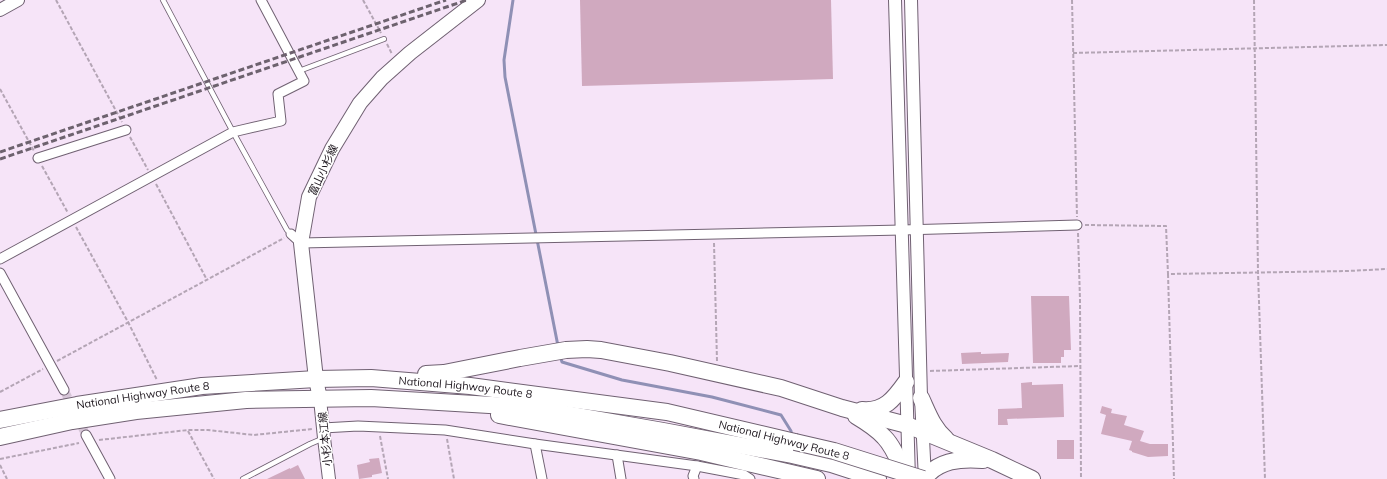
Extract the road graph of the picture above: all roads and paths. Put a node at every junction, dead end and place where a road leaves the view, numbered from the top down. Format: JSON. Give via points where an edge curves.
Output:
{"nodes":[{"id":1,"x":18,"y":0,"type":"edge"},
{"id":2,"x":56,"y":0,"type":"edge"},
{"id":3,"x":163,"y":0,"type":"edge"},
{"id":4,"x":261,"y":0,"type":"edge"},
{"id":5,"x":895,"y":0,"type":"edge"},
{"id":6,"x":910,"y":0,"type":"edge"},
{"id":7,"x":1072,"y":0,"type":"edge"},
{"id":8,"x":1254,"y":0,"type":"edge"},
{"id":9,"x":473,"y":2,"type":"edge"},
{"id":10,"x":0,"y":10,"type":"edge"},
{"id":11,"x":384,"y":39,"type":"dead end"},
{"id":12,"x":1387,"y":45,"type":"edge"},
{"id":13,"x":1254,"y":48,"type":"junction"},
{"id":14,"x":1073,"y":53,"type":"junction"},
{"id":15,"x":299,"y":71,"type":"junction"},
{"id":16,"x":0,"y":89,"type":"edge"},
{"id":17,"x":126,"y":130,"type":"junction"},
{"id":18,"x":233,"y":132,"type":"junction"},
{"id":19,"x":38,"y":158,"type":"junction"},
{"id":20,"x":152,"y":177,"type":"junction"},
{"id":21,"x":72,"y":220,"type":"junction"},
{"id":22,"x":1078,"y":225,"type":"junction"},
{"id":23,"x":916,"y":229,"type":"junction"},
{"id":24,"x":902,"y":230,"type":"junction"},
{"id":25,"x":712,"y":234,"type":"junction"},
{"id":26,"x":296,"y":239,"type":"junction"},
{"id":27,"x":0,"y":259,"type":"edge"},
{"id":28,"x":1387,"y":269,"type":"edge"},
{"id":29,"x":1258,"y":272,"type":"junction"},
{"id":30,"x":0,"y":273,"type":"edge"},
{"id":31,"x":1168,"y":274,"type":"junction"},
{"id":32,"x":207,"y":280,"type":"junction"},
{"id":33,"x":128,"y":322,"type":"junction"},
{"id":34,"x":50,"y":365,"type":"junction"},
{"id":35,"x":1080,"y":366,"type":"junction"},
{"id":36,"x":920,"y":371,"type":"junction"},
{"id":37,"x":716,"y":373,"type":"junction"},
{"id":38,"x":371,"y":378,"type":"junction"},
{"id":39,"x":316,"y":379,"type":"junction"},
{"id":40,"x":906,"y":382,"type":"junction"},
{"id":41,"x":64,"y":390,"type":"tunnel mouth"},
{"id":42,"x":0,"y":392,"type":"edge"},
{"id":43,"x":164,"y":392,"type":"junction"},
{"id":44,"x":921,"y":398,"type":"junction"},
{"id":45,"x":320,"y":399,"type":"junction"},
{"id":46,"x":416,"y":401,"type":"junction"},
{"id":47,"x":842,"y":408,"type":"junction"},
{"id":48,"x":0,"y":420,"type":"edge"},
{"id":49,"x":907,"y":424,"type":"junction"},
{"id":50,"x":378,"y":426,"type":"junction"},
{"id":51,"x":188,"y":430,"type":"junction"},
{"id":52,"x":445,"y":430,"type":"junction"},
{"id":53,"x":923,"y":431,"type":"junction"},
{"id":54,"x":323,"y":433,"type":"junction"},
{"id":55,"x":0,"y":437,"type":"edge"},
{"id":56,"x":88,"y":438,"type":"junction"},
{"id":57,"x":952,"y":443,"type":"junction"},
{"id":58,"x":535,"y":444,"type":"junction"},
{"id":59,"x":793,"y":448,"type":"junction"},
{"id":60,"x":617,"y":455,"type":"junction"},
{"id":61,"x":0,"y":459,"type":"edge"},
{"id":62,"x":992,"y":460,"type":"junction"},
{"id":63,"x":0,"y":465,"type":"edge"},
{"id":64,"x":697,"y":466,"type":"junction"},
{"id":65,"x":8,"y":479,"type":"edge"},
{"id":66,"x":110,"y":479,"type":"edge"},
{"id":67,"x":214,"y":479,"type":"edge"},
{"id":68,"x":243,"y":479,"type":"edge"},
{"id":69,"x":329,"y":479,"type":"edge"},
{"id":70,"x":388,"y":479,"type":"edge"},
{"id":71,"x":454,"y":479,"type":"edge"},
{"id":72,"x":542,"y":479,"type":"edge"},
{"id":73,"x":621,"y":479,"type":"edge"},
{"id":74,"x":694,"y":479,"type":"edge"},
{"id":75,"x":750,"y":479,"type":"edge"},
{"id":76,"x":816,"y":479,"type":"edge"},
{"id":77,"x":878,"y":479,"type":"edge"},
{"id":78,"x":919,"y":479,"type":"edge"},
{"id":79,"x":1032,"y":479,"type":"edge"},
{"id":80,"x":1081,"y":479,"type":"edge"},
{"id":81,"x":1174,"y":479,"type":"edge"},
{"id":82,"x":1264,"y":479,"type":"edge"}],
"edges":[{"from":1,"to":10,"type":"street"},
{"from":2,"to":17,"type":"path"},
{"from":3,"to":18,"type":"lane"},
{"from":4,"to":15,"type":"street"},
{"from":5,"to":24,"type":"street"},
{"from":6,"to":23,"type":"street"},
{"from":7,"to":14,"type":"path"},
{"from":8,"to":13,"type":"path"},
{"from":9,"to":26,"type":"main road","name":"富山小杉線","via":[[410,52],[360,103],[332,149],[309,197]]},
{"from":11,"to":15,"type":"lane"},
{"from":12,"to":13,"type":"path"},
{"from":13,"to":14,"type":"path"},
{"from":13,"to":29,"type":"path"},
{"from":14,"to":22,"type":"path"},
{"from":15,"to":18,"type":"street","via":[[304,81],[278,94],[281,121]]},
{"from":16,"to":19,"type":"path"},
{"from":17,"to":19,"type":"street"},
{"from":17,"to":20,"type":"path"},
{"from":18,"to":20,"type":"street"},
{"from":18,"to":26,"type":"lane","via":[[286,230]]},
{"from":19,"to":21,"type":"path"},
{"from":20,"to":21,"type":"street"},
{"from":20,"to":32,"type":"path"},
{"from":21,"to":27,"type":"street"},
{"from":21,"to":33,"type":"path"},
{"from":22,"to":23,"type":"street"},
{"from":22,"to":31,"type":"path","via":[[1166,226]]},
{"from":22,"to":35,"type":"path"},
{"from":23,"to":24,"type":"street"},
{"from":23,"to":36,"type":"street"},
{"from":24,"to":25,"type":"street"},
{"from":24,"to":40,"type":"street"},
{"from":25,"to":26,"type":"street"},
{"from":25,"to":37,"type":"path","via":[[715,247]]},
{"from":26,"to":32,"type":"path"},
{"from":26,"to":39,"type":"main road","name":"富山小杉線"},
{"from":28,"to":29,"type":"path"},
{"from":29,"to":31,"type":"path"},
{"from":29,"to":82,"type":"path"},
{"from":30,"to":34,"type":"street"},
{"from":31,"to":81,"type":"path"},
{"from":32,"to":33,"type":"path"},
{"from":33,"to":34,"type":"path"},
{"from":33,"to":43,"type":"path"},
{"from":34,"to":41,"type":"street"},
{"from":34,"to":42,"type":"path"},
{"from":35,"to":36,"type":"path"},
{"from":35,"to":80,"type":"path"},
{"from":36,"to":44,"type":"street"},
{"from":37,"to":38,"type":"highway","via":[[587,349],[566,350],[444,373]]},
{"from":37,"to":47,"type":"highway","via":[[782,388]]},
{"from":38,"to":39,"type":"highway","name":"National Highway Route 8"},
{"from":38,"to":59,"type":"highway","name":"National Highway Route 8","via":[[470,386],[667,412]]},
{"from":39,"to":43,"type":"highway","name":"National Highway Route 8","via":[[202,386]]},
{"from":39,"to":45,"type":"main road","name":"富山小杉線"},
{"from":40,"to":47,"type":"highway","via":[[896,397],[883,406],[871,410]]},
{"from":40,"to":49,"type":"street"},
{"from":43,"to":48,"type":"highway","name":"National Highway Route 8","via":[[77,404]]},
{"from":44,"to":53,"type":"street"},
{"from":44,"to":57,"type":"highway","via":[[936,428]]},
{"from":45,"to":46,"type":"highway","name":"National Highway Route 8","via":[[371,398]]},
{"from":45,"to":54,"type":"street","name":"小杉本江線"},
{"from":45,"to":55,"type":"highway","name":"National Highway Route 8","via":[[246,400],[136,411],[72,421]]},
{"from":46,"to":59,"type":"highway","name":"National Highway Route 8","via":[[525,407],[663,431]]},
{"from":46,"to":76,"type":"highway","via":[[701,452]]},
{"from":47,"to":49,"type":"highway"},
{"from":47,"to":78,"type":"highway","via":[[873,427],[885,438],[897,458]]},
{"from":49,"to":53,"type":"highway"},
{"from":49,"to":78,"type":"street"},
{"from":50,"to":52,"type":"street"},
{"from":50,"to":54,"type":"street","via":[[358,426]]},
{"from":50,"to":70,"type":"path"},
{"from":51,"to":54,"type":"path","via":[[254,435]]},
{"from":51,"to":56,"type":"path"},
{"from":51,"to":67,"type":"path"},
{"from":52,"to":58,"type":"street"},
{"from":52,"to":71,"type":"path"},
{"from":53,"to":57,"type":"highway"},
{"from":53,"to":78,"type":"street"},
{"from":54,"to":68,"type":"lane","via":[[310,444]]},
{"from":54,"to":69,"type":"street","name":"小杉本江線"},
{"from":56,"to":61,"type":"path"},
{"from":56,"to":66,"type":"street"},
{"from":57,"to":62,"type":"highway"},
{"from":58,"to":60,"type":"street"},
{"from":58,"to":72,"type":"street"},
{"from":59,"to":77,"type":"highway","name":"National Highway Route 8","via":[[831,464]]},
{"from":59,"to":78,"type":"highway","name":"National Highway Route 8","bridge":true,"via":[[834,451]]},
{"from":60,"to":64,"type":"street"},
{"from":60,"to":73,"type":"street"},
{"from":62,"to":78,"type":"highway","via":[[966,458],[950,461]]},
{"from":62,"to":79,"type":"highway"},
{"from":63,"to":65,"type":"path"},
{"from":64,"to":74,"type":"street"},
{"from":64,"to":75,"type":"street","via":[[744,475]]}]}
